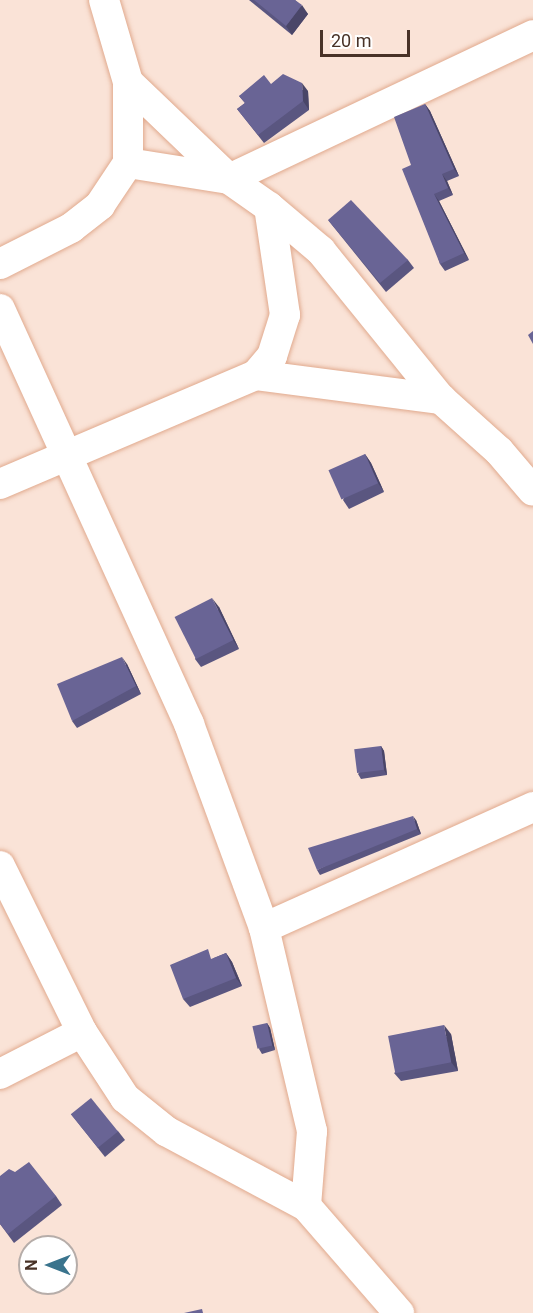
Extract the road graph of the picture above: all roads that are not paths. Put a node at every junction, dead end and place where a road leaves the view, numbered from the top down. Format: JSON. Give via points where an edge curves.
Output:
{"nodes":[{"id":1,"x":104,"y":0,"type":"edge"},
{"id":2,"x":533,"y":35,"type":"edge"},
{"id":3,"x":128,"y":82,"type":"junction"},
{"id":4,"x":128,"y":163,"type":"junction"},
{"id":5,"x":229,"y":179,"type":"junction"},
{"id":6,"x":269,"y":207,"type":"junction"},
{"id":7,"x":0,"y":264,"type":"edge"},
{"id":8,"x":0,"y":309,"type":"edge"},
{"id":9,"x":256,"y":375,"type":"junction"},
{"id":10,"x":441,"y":399,"type":"junction"},
{"id":11,"x":66,"y":453,"type":"junction"},
{"id":12,"x":0,"y":484,"type":"edge"},
{"id":13,"x":533,"y":491,"type":"edge"},
{"id":14,"x":533,"y":807,"type":"edge"},
{"id":15,"x":0,"y":866,"type":"edge"},
{"id":16,"x":264,"y":928,"type":"junction"},
{"id":17,"x":82,"y":1032,"type":"junction"},
{"id":18,"x":0,"y":1074,"type":"edge"},
{"id":19,"x":306,"y":1206,"type":"junction"},
{"id":20,"x":399,"y":1313,"type":"edge"}],
"edges":[{"from":1,"to":3,"type":"street"},
{"from":2,"to":5,"type":"street"},
{"from":3,"to":4,"type":"street"},
{"from":3,"to":5,"type":"street"},
{"from":4,"to":5,"type":"street"},
{"from":4,"to":7,"type":"street","via":[[100,205],[71,228]]},
{"from":5,"to":6,"type":"street"},
{"from":6,"to":9,"type":"street","via":[[285,315],[272,356]]},
{"from":6,"to":10,"type":"street","via":[[321,251]]},
{"from":8,"to":11,"type":"street"},
{"from":9,"to":10,"type":"street"},
{"from":9,"to":11,"type":"street"},
{"from":10,"to":13,"type":"street","via":[[499,451]]},
{"from":11,"to":12,"type":"street"},
{"from":11,"to":16,"type":"street","via":[[189,724]]},
{"from":14,"to":16,"type":"street"},
{"from":15,"to":17,"type":"street"},
{"from":16,"to":19,"type":"street","via":[[312,1131]]},
{"from":17,"to":18,"type":"street"},
{"from":17,"to":19,"type":"street","via":[[125,1098],[166,1131]]},
{"from":19,"to":20,"type":"street"}]}
